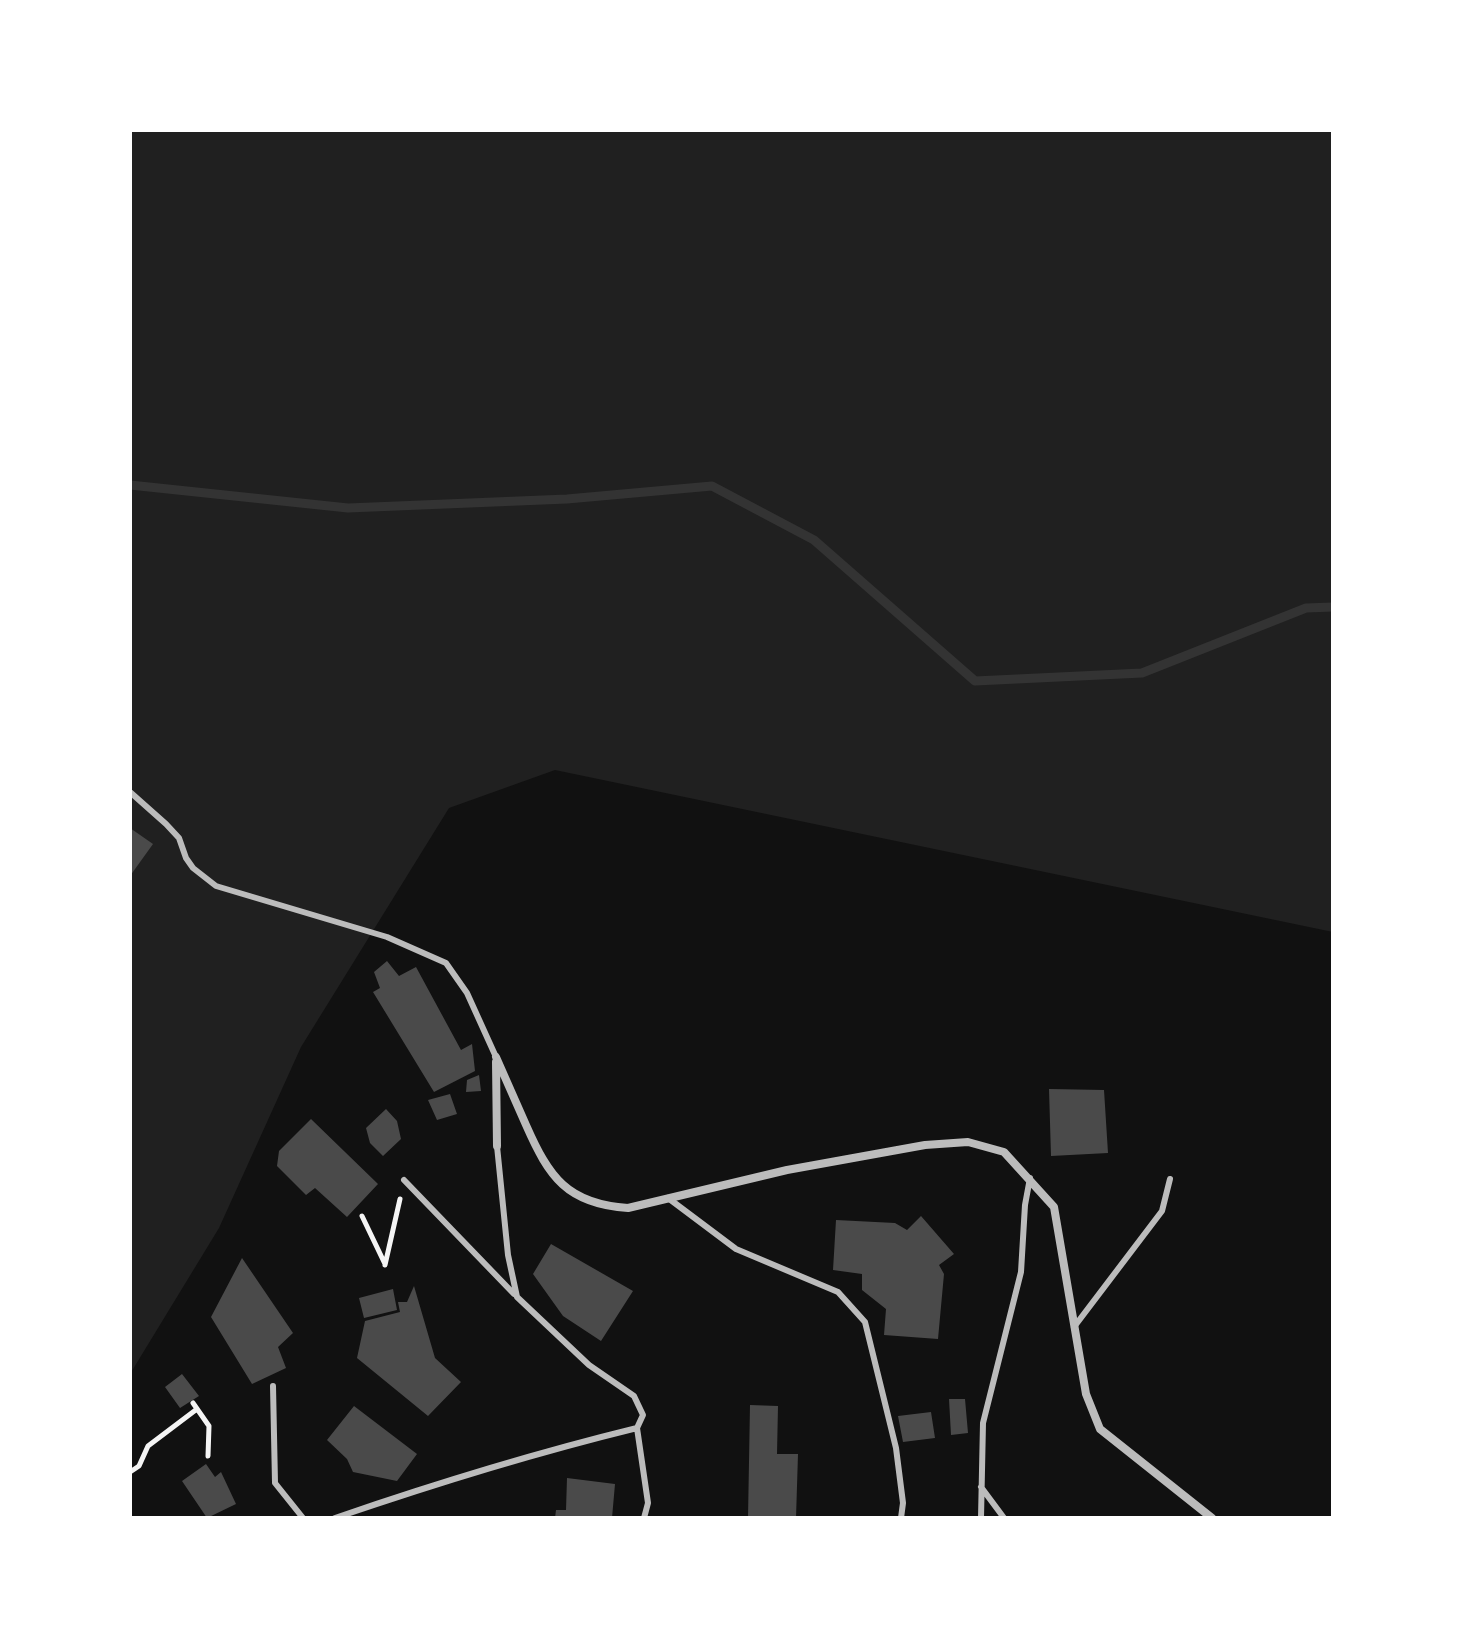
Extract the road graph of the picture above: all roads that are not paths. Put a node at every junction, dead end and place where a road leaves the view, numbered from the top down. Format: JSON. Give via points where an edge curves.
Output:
{"nodes":[{"id":1,"x":130,"y":792,"type":"edge"},
{"id":2,"x":496,"y":1057,"type":"junction"},
{"id":3,"x":497,"y":1146,"type":"joint"},
{"id":4,"x":1030,"y":1178,"type":"junction"},
{"id":5,"x":1170,"y":1179,"type":"dead end"},
{"id":6,"x":404,"y":1180,"type":"road end"},
{"id":7,"x":668,"y":1198,"type":"junction"},
{"id":8,"x":517,"y":1297,"type":"junction"},
{"id":9,"x":1074,"y":1327,"type":"junction"},
{"id":10,"x":273,"y":1386,"type":"dead end"},
{"id":11,"x":637,"y":1428,"type":"junction"},
{"id":12,"x":981,"y":1487,"type":"junction"},
{"id":13,"x":303,"y":1518,"type":"edge"},
{"id":14,"x":335,"y":1518,"type":"edge"},
{"id":15,"x":644,"y":1518,"type":"edge"},
{"id":16,"x":901,"y":1518,"type":"edge"},
{"id":17,"x":981,"y":1518,"type":"edge"},
{"id":18,"x":1004,"y":1518,"type":"edge"},
{"id":19,"x":1212,"y":1518,"type":"edge"}],
"edges":[{"from":1,"to":2,"type":"lane","via":[[179,838],[193,868],[216,886],[387,937],[446,963],[467,993]]},
{"from":2,"to":3,"type":"street"},
{"from":2,"to":7,"type":"street","via":[[541,1160],[557,1182],[603,1206],[628,1208]]},
{"from":3,"to":8,"type":"lane"},
{"from":4,"to":7,"type":"street","via":[[1004,1152],[968,1142],[859,1156]]},
{"from":4,"to":9,"type":"street","via":[[1054,1207]]},
{"from":4,"to":12,"type":"lane","via":[[1021,1272],[983,1423]]},
{"from":5,"to":9,"type":"lane","via":[[1162,1211]]},
{"from":6,"to":8,"type":"lane"},
{"from":7,"to":16,"type":"lane","via":[[736,1249],[838,1292],[865,1322],[896,1448]]},
{"from":8,"to":11,"type":"lane","via":[[589,1365],[634,1396],[643,1415]]},
{"from":9,"to":19,"type":"street","via":[[1086,1394],[1100,1429]]},
{"from":10,"to":13,"type":"lane","via":[[275,1483]]},
{"from":11,"to":14,"type":"lane"},
{"from":11,"to":15,"type":"lane","via":[[648,1503]]},
{"from":12,"to":17,"type":"lane"},
{"from":12,"to":18,"type":"lane"}]}
